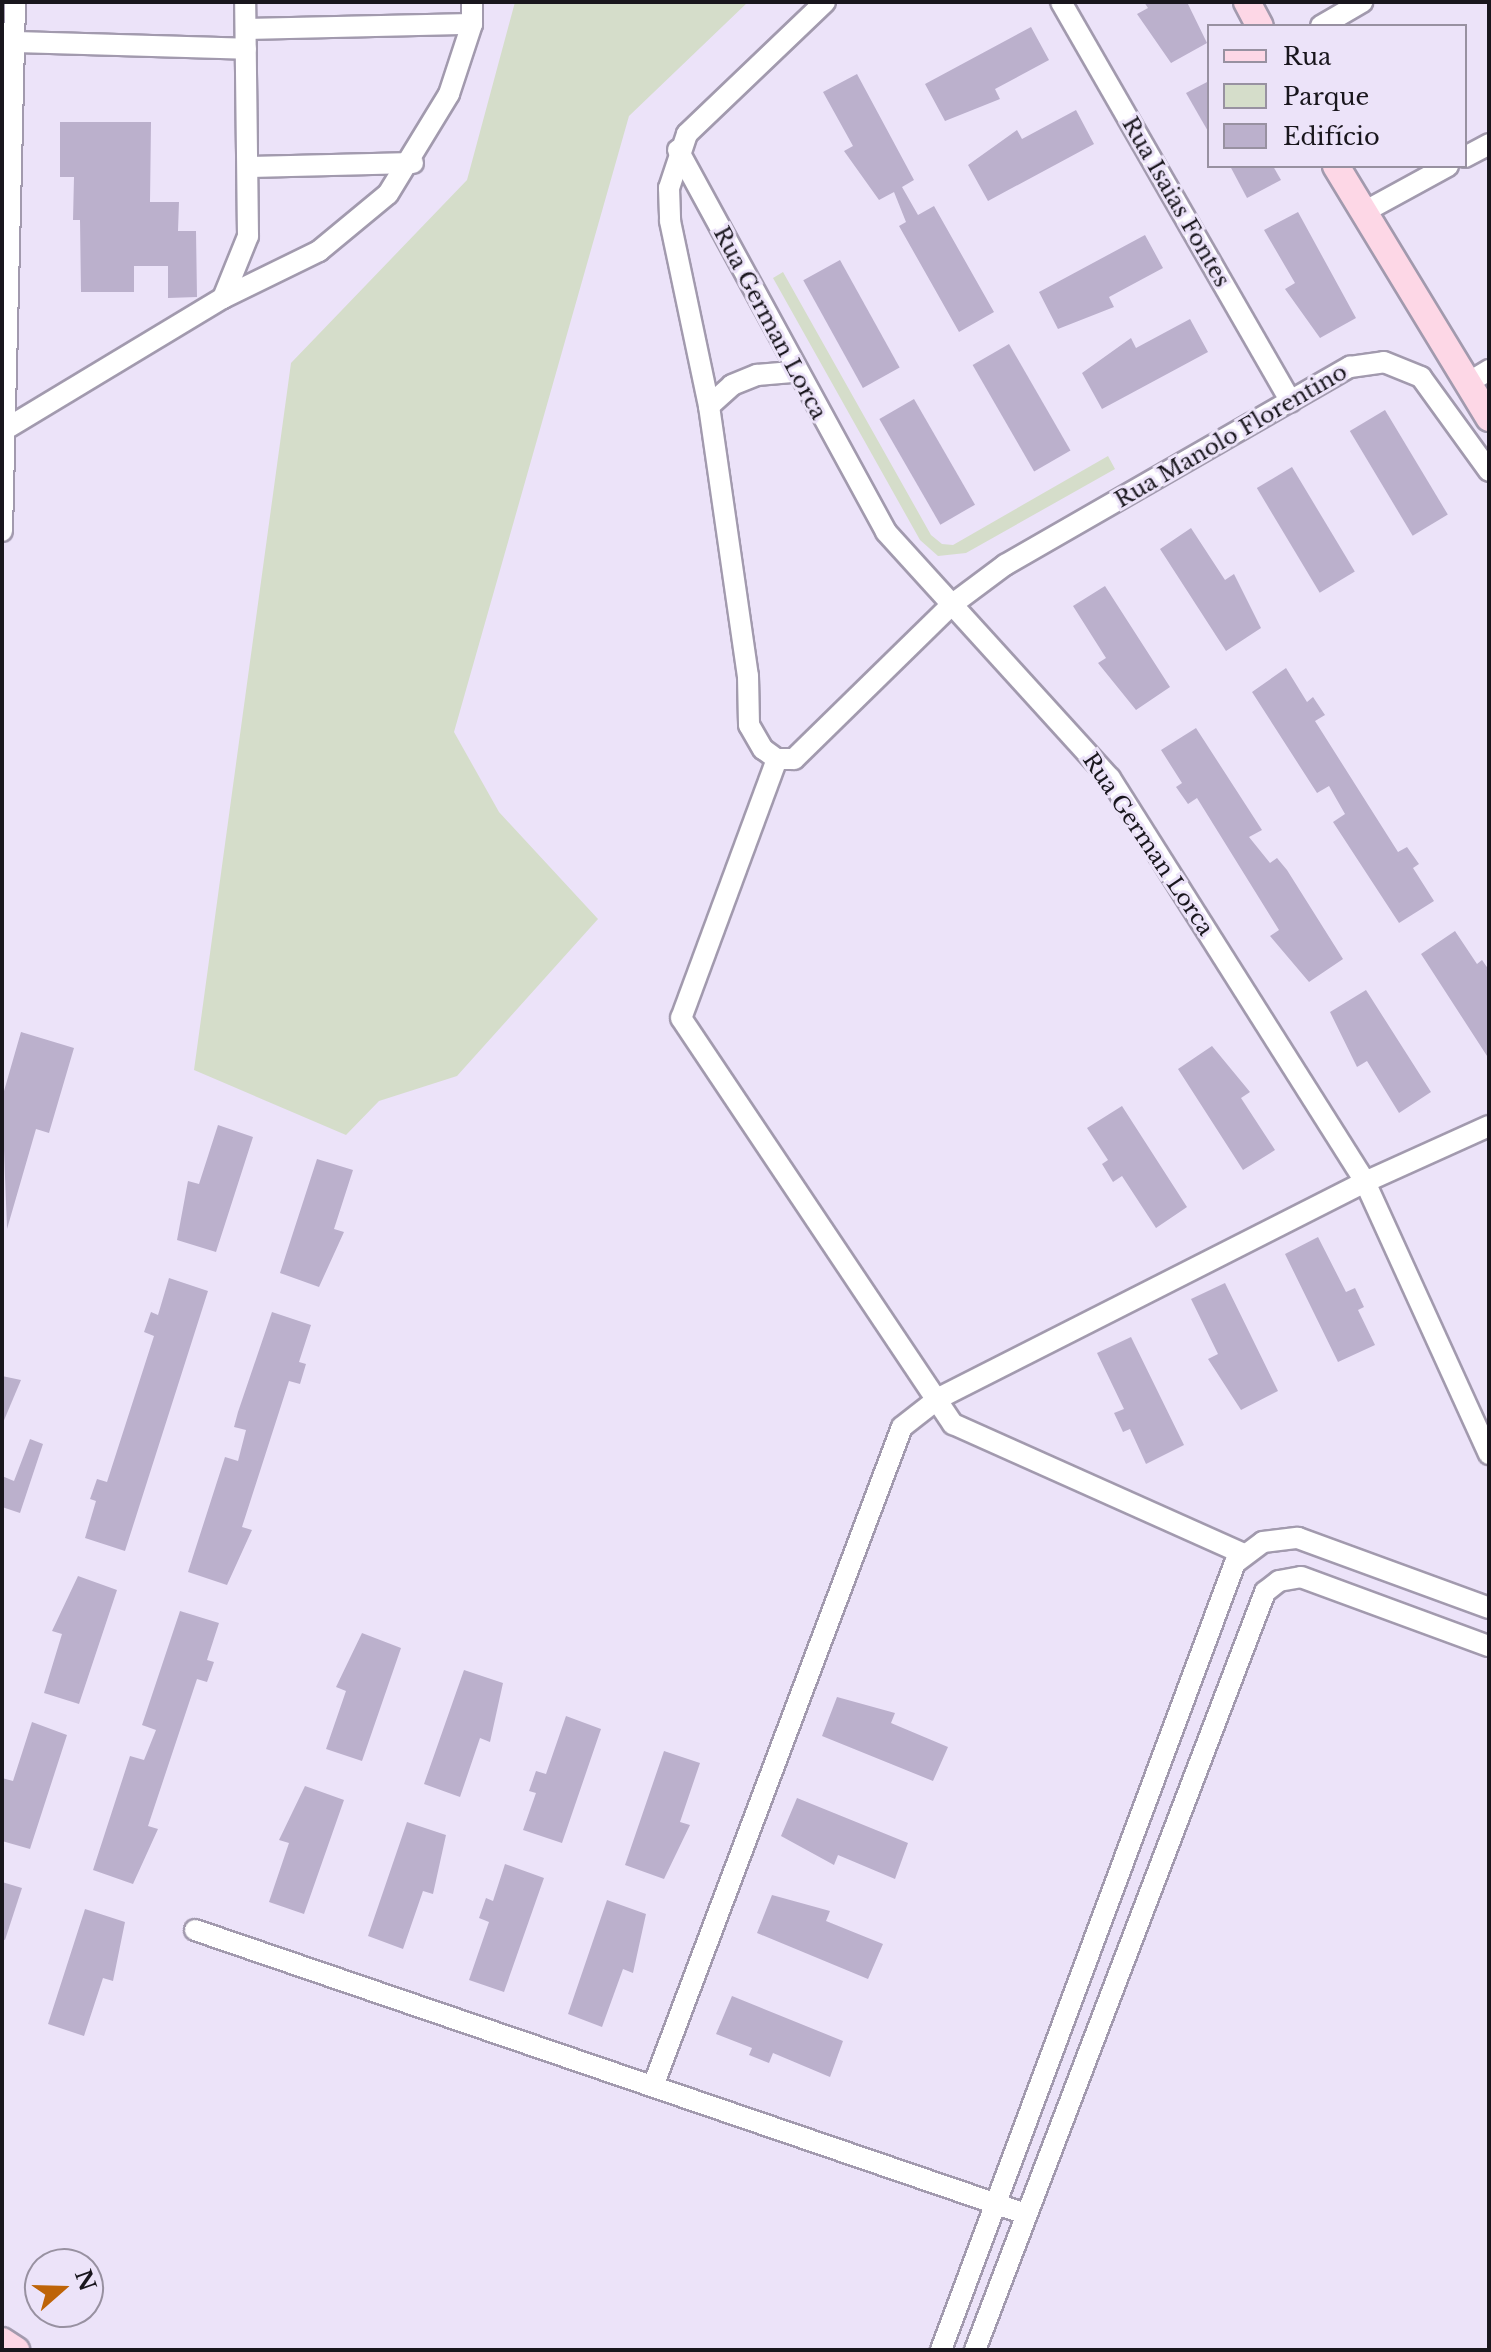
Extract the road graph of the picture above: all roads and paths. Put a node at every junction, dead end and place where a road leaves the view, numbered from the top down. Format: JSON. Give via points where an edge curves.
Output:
{"nodes":[{"id":1,"x":15,"y":2,"type":"edge"},
{"id":2,"x":245,"y":2,"type":"edge"},
{"id":3,"x":472,"y":2,"type":"edge"},
{"id":4,"x":825,"y":2,"type":"edge"},
{"id":5,"x":1061,"y":2,"type":"edge"},
{"id":6,"x":1247,"y":2,"type":"edge"},
{"id":7,"x":1362,"y":2,"type":"edge"},
{"id":8,"x":472,"y":24,"type":"junction"},
{"id":9,"x":1259,"y":24,"type":"edge"},
{"id":10,"x":1324,"y":24,"type":"edge"},
{"id":11,"x":246,"y":39,"type":"junction"},
{"id":12,"x":11,"y":50,"type":"edge"},
{"id":13,"x":1489,"y":144,"type":"edge"},
{"id":14,"x":678,"y":150,"type":"junction"},
{"id":15,"x":1467,"y":156,"type":"edge"},
{"id":16,"x":413,"y":163,"type":"junction"},
{"id":17,"x":250,"y":167,"type":"junction"},
{"id":18,"x":1337,"y":168,"type":"edge"},
{"id":19,"x":1444,"y":168,"type":"edge"},
{"id":20,"x":1362,"y":213,"type":"junction"},
{"id":21,"x":223,"y":298,"type":"junction"},
{"id":22,"x":1489,"y":370,"type":"edge"},
{"id":23,"x":795,"y":372,"type":"junction"},
{"id":24,"x":1466,"y":384,"type":"junction"},
{"id":25,"x":1291,"y":402,"type":"junction"},
{"id":26,"x":709,"y":406,"type":"junction"},
{"id":27,"x":1489,"y":418,"type":"edge"},
{"id":28,"x":6,"y":426,"type":"edge"},
{"id":29,"x":1489,"y":471,"type":"edge"},
{"id":30,"x":2,"y":531,"type":"edge"},
{"id":31,"x":950,"y":606,"type":"junction"},
{"id":32,"x":777,"y":759,"type":"junction"},
{"id":33,"x":1489,"y":1126,"type":"edge"},
{"id":34,"x":1365,"y":1182,"type":"junction"},
{"id":35,"x":939,"y":1398,"type":"junction"},
{"id":36,"x":1489,"y":1454,"type":"edge"},
{"id":37,"x":1243,"y":1554,"type":"junction"},
{"id":38,"x":1489,"y":1608,"type":"edge"},
{"id":39,"x":1489,"y":1646,"type":"edge"},
{"id":40,"x":195,"y":1930,"type":"dead end"},
{"id":41,"x":1059,"y":2028,"type":"junction"},
{"id":42,"x":1090,"y":2039,"type":"junction"},
{"id":43,"x":653,"y":2086,"type":"junction"},
{"id":44,"x":995,"y":2204,"type":"junction"},
{"id":45,"x":1026,"y":2214,"type":"junction"},
{"id":46,"x":2,"y":2341,"type":"edge"},
{"id":47,"x":16,"y":2350,"type":"edge"},
{"id":48,"x":941,"y":2350,"type":"edge"},
{"id":49,"x":975,"y":2350,"type":"edge"}],
"edges":[{"from":1,"to":12,"type":"street"},
{"from":2,"to":11,"type":"street"},
{"from":3,"to":8,"type":"street"},
{"from":4,"to":14,"type":"street"},
{"from":5,"to":25,"type":"street","name":"Rua Isaias Fontes"},
{"from":6,"to":9,"type":"main road"},
{"from":7,"to":10,"type":"street"},
{"from":8,"to":11,"type":"street"},
{"from":8,"to":16,"type":"street","via":[[449,94]]},
{"from":11,"to":12,"type":"street"},
{"from":11,"to":17,"type":"street"},
{"from":12,"to":28,"type":"street"},
{"from":13,"to":15,"type":"street"},
{"from":14,"to":23,"type":"street","name":"Rua German Lorca"},
{"from":14,"to":26,"type":"street","via":[[668,205]]},
{"from":16,"to":17,"type":"street"},
{"from":16,"to":21,"type":"street","via":[[356,226],[319,251]]},
{"from":17,"to":21,"type":"street","via":[[248,236]]},
{"from":18,"to":20,"type":"main road"},
{"from":19,"to":20,"type":"street"},
{"from":20,"to":24,"type":"main road"},
{"from":21,"to":28,"type":"street"},
{"from":22,"to":24,"type":"street"},
{"from":23,"to":26,"type":"street","via":[[757,375],[732,385]]},
{"from":23,"to":31,"type":"street","name":"Rua German Lorca","via":[[886,532]]},
{"from":24,"to":27,"type":"main road"},
{"from":25,"to":29,"type":"street","name":"Rua Manolo Florentino","via":[[1358,364],[1398,365],[1431,385]]},
{"from":25,"to":31,"type":"street","name":"Rua Manolo Florentino","via":[[1005,565]]},
{"from":26,"to":32,"type":"street","via":[[748,676],[749,725]]},
{"from":28,"to":30,"type":"street"},
{"from":31,"to":32,"type":"street","name":"Rua Manolo Florentino","via":[[794,759]]},
{"from":31,"to":34,"type":"street","name":"Rua German Lorca","via":[[1110,778]]},
{"from":32,"to":35,"type":"street","via":[[681,1018]]},
{"from":33,"to":34,"type":"street"},
{"from":34,"to":35,"type":"street"},
{"from":34,"to":36,"type":"street","name":"Rua German Lorca"},
{"from":35,"to":37,"type":"street","via":[[953,1424]]},
{"from":35,"to":43,"type":"street","via":[[902,1427]]},
{"from":37,"to":38,"type":"street","via":[[1274,1539],[1298,1538]]},
{"from":37,"to":41,"type":"street","via":[[1229,1572]]},
{"from":39,"to":42,"type":"street","via":[[1301,1577],[1279,1581],[1265,1592]]},
{"from":40,"to":43,"type":"street"},
{"from":41,"to":42,"type":"street"},
{"from":41,"to":44,"type":"street"},
{"from":42,"to":45,"type":"street"},
{"from":43,"to":44,"type":"street"},
{"from":44,"to":45,"type":"street"},
{"from":44,"to":48,"type":"street"},
{"from":45,"to":49,"type":"street"},
{"from":46,"to":47,"type":"main road"}]}
